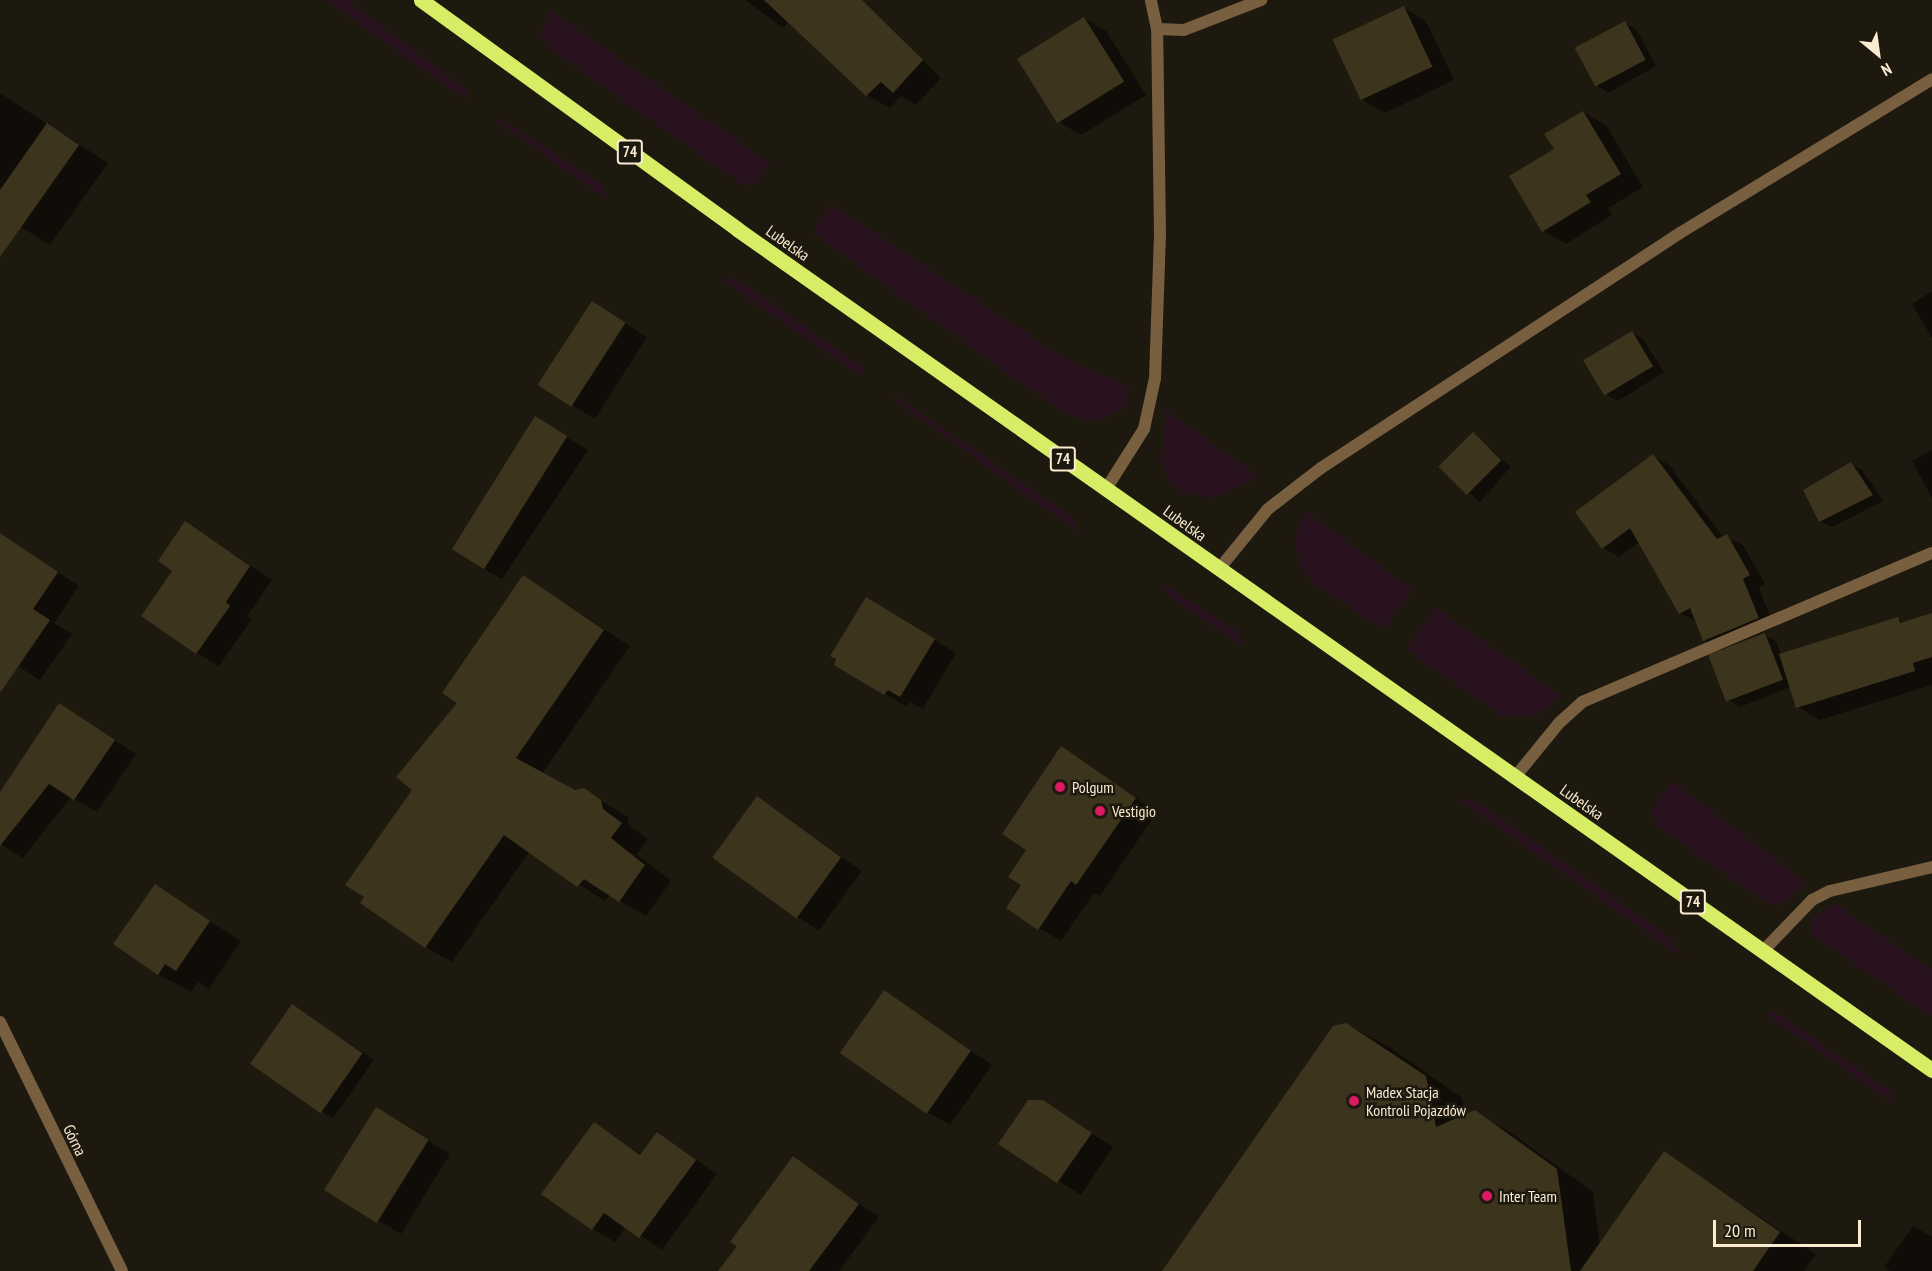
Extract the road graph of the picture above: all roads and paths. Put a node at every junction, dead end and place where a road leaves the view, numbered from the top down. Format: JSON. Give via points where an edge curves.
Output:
{"nodes":[{"id":1,"x":421,"y":0,"type":"edge"},
{"id":2,"x":1151,"y":0,"type":"edge"},
{"id":3,"x":1261,"y":0,"type":"edge"},
{"id":4,"x":1157,"y":29,"type":"junction"},
{"id":5,"x":1932,"y":79,"type":"edge"},
{"id":6,"x":1106,"y":489,"type":"junction"},
{"id":7,"x":1932,"y":553,"type":"edge"},
{"id":8,"x":1219,"y":569,"type":"junction"},
{"id":9,"x":1515,"y":777,"type":"junction"},
{"id":10,"x":1932,"y":867,"type":"edge"},
{"id":11,"x":1763,"y":951,"type":"junction"},
{"id":12,"x":0,"y":1022,"type":"edge"},
{"id":13,"x":1932,"y":1070,"type":"edge"},
{"id":14,"x":122,"y":1271,"type":"edge"}],
"edges":[{"from":1,"to":6,"type":"main road","name":"Lubelska","number":"74"},
{"from":2,"to":4,"type":"street"},
{"from":3,"to":4,"type":"street","via":[[1192,28]]},
{"from":4,"to":6,"type":"street","via":[[1160,235],[1155,378],[1144,429]]},
{"from":5,"to":8,"type":"street","via":[[1680,233],[1321,468],[1268,509]]},
{"from":6,"to":8,"type":"main road","name":"Lubelska","number":"74"},
{"from":7,"to":9,"type":"street","via":[[1582,702],[1559,723]]},
{"from":8,"to":9,"type":"main road","name":"Lubelska","number":"74"},
{"from":9,"to":11,"type":"main road","name":"Lubelska","number":"74"},
{"from":10,"to":11,"type":"street","via":[[1830,891],[1812,900]]},
{"from":11,"to":13,"type":"main road","name":"Lubelska","number":"74"},
{"from":12,"to":14,"type":"street","name":"Górna"}]}
